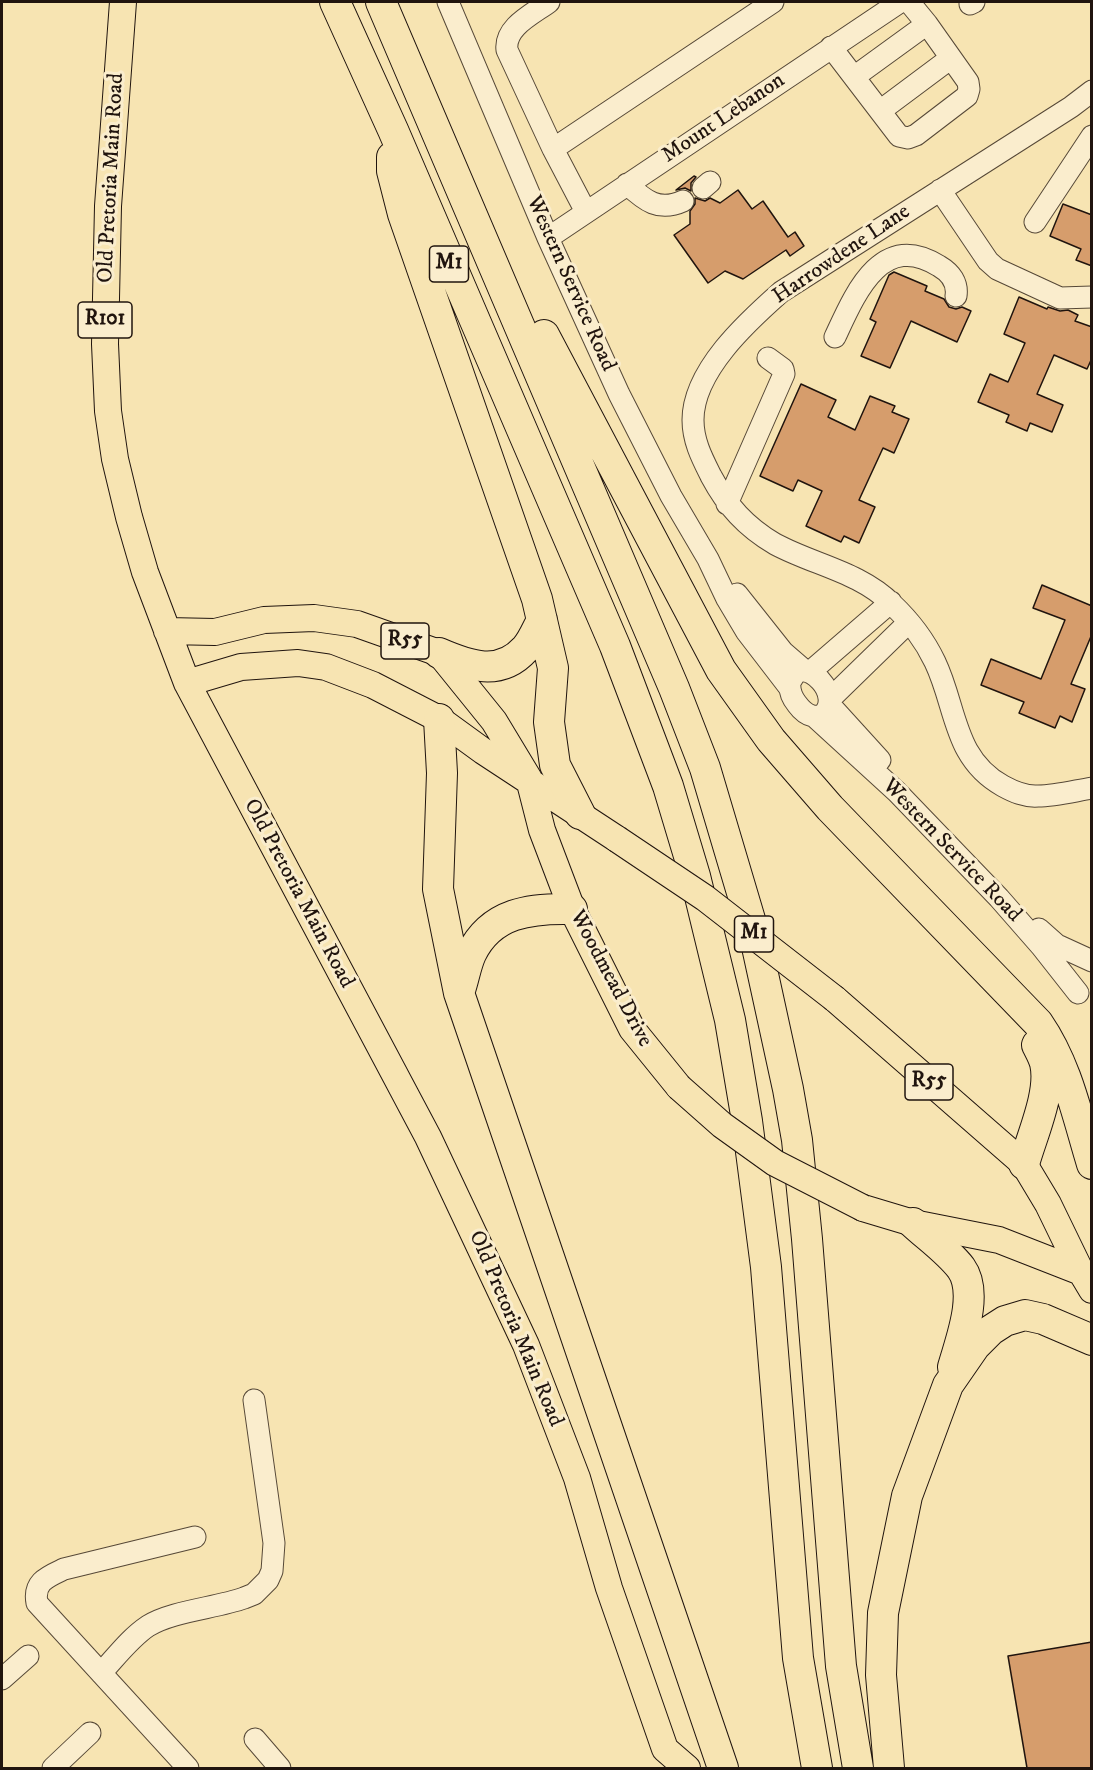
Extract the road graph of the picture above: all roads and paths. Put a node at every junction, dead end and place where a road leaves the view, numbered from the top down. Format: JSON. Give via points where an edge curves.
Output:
{"nodes":[{"id":1,"x":123,"y":2,"type":"edge"},
{"id":2,"x":335,"y":2,"type":"edge"},
{"id":3,"x":381,"y":2,"type":"edge"},
{"id":4,"x":448,"y":2,"type":"edge"},
{"id":5,"x":549,"y":2,"type":"edge"},
{"id":6,"x":773,"y":2,"type":"edge"},
{"id":7,"x":900,"y":2,"type":"edge"},
{"id":8,"x":909,"y":2,"type":"edge"},
{"id":9,"x":927,"y":24,"type":"junction"},
{"id":10,"x":831,"y":47,"type":"junction"},
{"id":11,"x":951,"y":58,"type":"junction"},
{"id":12,"x":854,"y":77,"type":"junction"},
{"id":13,"x":1092,"y":91,"type":"edge"},
{"id":14,"x":880,"y":111,"type":"junction"},
{"id":15,"x":393,"y":130,"type":"junction"},
{"id":16,"x":1092,"y":136,"type":"edge"},
{"id":17,"x":553,"y":150,"type":"junction"},
{"id":18,"x":446,"y":151,"type":"junction"},
{"id":19,"x":627,"y":184,"type":"junction"},
{"id":20,"x":940,"y":190,"type":"junction"},
{"id":21,"x":683,"y":201,"type":"dead end"},
{"id":22,"x":586,"y":212,"type":"junction"},
{"id":23,"x":1035,"y":222,"type":"dead end"},
{"id":24,"x":548,"y":237,"type":"junction"},
{"id":25,"x":861,"y":240,"type":"junction"},
{"id":26,"x":878,"y":266,"type":"junction"},
{"id":27,"x":956,"y":296,"type":"dead end"},
{"id":28,"x":1092,"y":297,"type":"edge"},
{"id":29,"x":836,"y":337,"type":"dead end"},
{"id":30,"x":768,"y":358,"type":"dead end"},
{"id":31,"x":728,"y":504,"type":"junction"},
{"id":32,"x":708,"y":559,"type":"junction"},
{"id":33,"x":891,"y":602,"type":"junction"},
{"id":34,"x":542,"y":620,"type":"junction"},
{"id":35,"x":909,"y":622,"type":"junction"},
{"id":36,"x":167,"y":631,"type":"junction"},
{"id":37,"x":439,"y":653,"type":"junction"},
{"id":38,"x":807,"y":671,"type":"junction"},
{"id":39,"x":187,"y":683,"type":"junction"},
{"id":40,"x":789,"y":687,"type":"junction"},
{"id":41,"x":825,"y":707,"type":"junction"},
{"id":42,"x":439,"y":719,"type":"junction"},
{"id":43,"x":528,"y":779,"type":"junction"},
{"id":44,"x":1092,"y":788,"type":"edge"},
{"id":45,"x":580,"y":814,"type":"junction"},
{"id":46,"x":572,"y":909,"type":"junction"},
{"id":47,"x":1092,"y":961,"type":"edge"},
{"id":48,"x":1092,"y":968,"type":"edge"},
{"id":49,"x":998,"y":982,"type":"junction"},
{"id":50,"x":459,"y":993,"type":"junction"},
{"id":51,"x":1085,"y":1000,"type":"edge"},
{"id":52,"x":1024,"y":1164,"type":"junction"},
{"id":53,"x":1092,"y":1164,"type":"edge"},
{"id":54,"x":913,"y":1223,"type":"junction"},
{"id":55,"x":1088,"y":1279,"type":"edge"},
{"id":56,"x":1092,"y":1340,"type":"edge"},
{"id":57,"x":948,"y":1385,"type":"junction"},
{"id":58,"x":254,"y":1400,"type":"dead end"},
{"id":59,"x":195,"y":1537,"type":"dead end"},
{"id":60,"x":28,"y":1656,"type":"dead end"},
{"id":61,"x":101,"y":1673,"type":"junction"},
{"id":62,"x":2,"y":1679,"type":"edge"},
{"id":63,"x":90,"y":1733,"type":"dead end"},
{"id":64,"x":255,"y":1739,"type":"dead end"},
{"id":65,"x":663,"y":1759,"type":"edge"},
{"id":66,"x":53,"y":1768,"type":"edge"},
{"id":67,"x":188,"y":1768,"type":"edge"},
{"id":68,"x":280,"y":1768,"type":"edge"},
{"id":69,"x":687,"y":1768,"type":"edge"},
{"id":70,"x":723,"y":1768,"type":"edge"},
{"id":71,"x":817,"y":1768,"type":"edge"},
{"id":72,"x":858,"y":1768,"type":"edge"},
{"id":73,"x":889,"y":1768,"type":"edge"}],
"edges":[{"from":1,"to":36,"type":"main road","name":"Old Pretoria Main Road","number":"R101","via":[[108,207],[108,411],[129,517]]},
{"from":2,"to":15,"type":"highway","number":"M1"},
{"from":3,"to":18,"type":"highway","number":"M1"},
{"from":4,"to":24,"type":"street","name":"Western Service Road"},
{"from":5,"to":17,"type":"street","via":[[514,28],[506,42]]},
{"from":6,"to":17,"type":"street"},
{"from":7,"to":10,"type":"street","name":"Mount Lebanon"},
{"from":8,"to":9,"type":"street"},
{"from":9,"to":11,"type":"street"},
{"from":9,"to":12,"type":"street"},
{"from":10,"to":12,"type":"street"},
{"from":10,"to":19,"type":"street","name":"Mount Lebanon"},
{"from":11,"to":14,"type":"street"},
{"from":11,"to":14,"type":"street","via":[[968,82],[967,96],[916,135],[899,136]]},
{"from":12,"to":14,"type":"street"},
{"from":13,"to":20,"type":"street","name":"Harrowdene Lane"},
{"from":15,"to":34,"type":"highway","via":[[392,171],[403,214]]},
{"from":15,"to":71,"type":"highway","number":"M1","via":[[615,646],[668,786],[695,876],[730,1020],[747,1121],[766,1267],[798,1658]]},
{"from":16,"to":23,"type":"street"},
{"from":17,"to":22,"type":"street"},
{"from":18,"to":49,"type":"highway","via":[[469,183],[531,311],[721,670],[771,740],[830,808]]},
{"from":18,"to":72,"type":"highway","number":"M1","via":[[675,688],[705,768],[754,933],[797,1140],[841,1666]]},
{"from":19,"to":21,"type":"street","via":[[662,206]]},
{"from":19,"to":22,"type":"street","name":"Mount Lebanon"},
{"from":20,"to":25,"type":"street","name":"Harrowdene Lane"},
{"from":20,"to":28,"type":"street","via":[[997,269],[1060,298]]},
{"from":22,"to":24,"type":"street","name":"Mount Lebanon"},
{"from":24,"to":32,"type":"street","name":"Western Service Road","via":[[619,394]]},
{"from":25,"to":26,"type":"street"},
{"from":25,"to":31,"type":"street","name":"Harrowdene Lane","via":[[781,292],[733,338],[707,375],[694,406],[695,441]]},
{"from":26,"to":27,"type":"street","via":[[897,257],[918,256],[946,271],[956,284]]},
{"from":26,"to":29,"type":"street","via":[[855,295]]},
{"from":30,"to":31,"type":"street","via":[[784,374]]},
{"from":31,"to":33,"type":"street","name":"Harrowdene Lane","via":[[737,516],[777,545],[844,573]]},
{"from":32,"to":38,"type":"street","name":"Western Service Road","via":[[783,652]]},
{"from":32,"to":40,"type":"street","name":"Western Service Road","via":[[746,631]]},
{"from":33,"to":35,"type":"street","name":"Harrowdene Lane"},
{"from":33,"to":38,"type":"street"},
{"from":34,"to":37,"type":"highway","via":[[526,648],[508,663],[480,667]]},
{"from":34,"to":45,"type":"highway","via":[[553,668],[549,722],[555,765]]},
{"from":35,"to":41,"type":"street"},
{"from":35,"to":44,"type":"street","name":"Harrowdene Lane","via":[[934,661],[949,697],[955,727],[981,770],[1023,795]]},
{"from":36,"to":37,"type":"main road","number":"R55","via":[[215,632],[264,620],[314,618],[357,624]]},
{"from":36,"to":39,"type":"main road","name":"Old Pretoria Main Road","number":"R101"},
{"from":37,"to":43,"type":"main road","name":"Woodmead Drive","number":"R55","via":[[494,721]]},
{"from":38,"to":40,"type":"street","via":[[795,674]]},
{"from":38,"to":41,"type":"street","via":[[825,687]]},
{"from":39,"to":42,"type":"main road","name":"Woodmead Drive","number":"R55","via":[[241,667],[298,663],[326,667],[373,685]]},
{"from":39,"to":65,"type":"main road","name":"Old Pretoria Main Road","number":"R101","via":[[428,1137],[526,1345],[577,1478]]},
{"from":40,"to":41,"type":"street","via":[[801,709]]},
{"from":41,"to":47,"type":"street","name":"Western Service Road","via":[[1047,938]]},
{"from":41,"to":51,"type":"street","name":"Western Service Road"},
{"from":42,"to":43,"type":"main road","name":"Woodmead Drive","number":"R55"},
{"from":42,"to":50,"type":"highway","via":[[442,773],[438,889]]},
{"from":43,"to":45,"type":"main road","name":"Woodmead Drive","number":"R55"},
{"from":43,"to":46,"type":"main road","name":"Woodmead Drive","number":"R55","via":[[542,830]]},
{"from":45,"to":52,"type":"main road","name":"Woodmead Drive","number":"R55","bridge":true,"via":[[705,898],[835,999]]},
{"from":46,"to":50,"type":"highway","via":[[519,912],[499,922],[472,953]]},
{"from":46,"to":54,"type":"main road","name":"Woodmead Drive","number":"R55","bridge":true,"via":[[632,1029],[679,1087],[722,1125],[775,1163],[863,1208]]},
{"from":48,"to":51,"type":"street","via":[[1080,976],[1077,987]]},
{"from":49,"to":52,"type":"highway","via":[[1033,1036],[1046,1069],[1044,1095]]},
{"from":49,"to":53,"type":"highway","via":[[1028,1011],[1046,1036],[1066,1077]]},
{"from":50,"to":70,"type":"highway"},
{"from":52,"to":55,"type":"main road","name":"Woodmead Drive","number":"R55"},
{"from":54,"to":55,"type":"main road","name":"Woodmead Drive","number":"R55","via":[[999,1240]]},
{"from":54,"to":57,"type":"highway","via":[[959,1265],[969,1290],[967,1315]]},
{"from":56,"to":57,"type":"highway","via":[[1025,1315],[1005,1321],[975,1346]]},
{"from":57,"to":73,"type":"highway","via":[[907,1496],[883,1613],[881,1675]]},
{"from":58,"to":61,"type":"street","via":[[274,1543],[268,1580],[244,1599],[151,1624]]},
{"from":59,"to":61,"type":"street","via":[[64,1569],[48,1576],[37,1587],[37,1604]]},
{"from":60,"to":62,"type":"street"},
{"from":61,"to":67,"type":"street"},
{"from":63,"to":66,"type":"street"},
{"from":64,"to":68,"type":"street"},
{"from":65,"to":69,"type":"main road","name":"Old Pretoria Main Road","number":"R101"}]}
